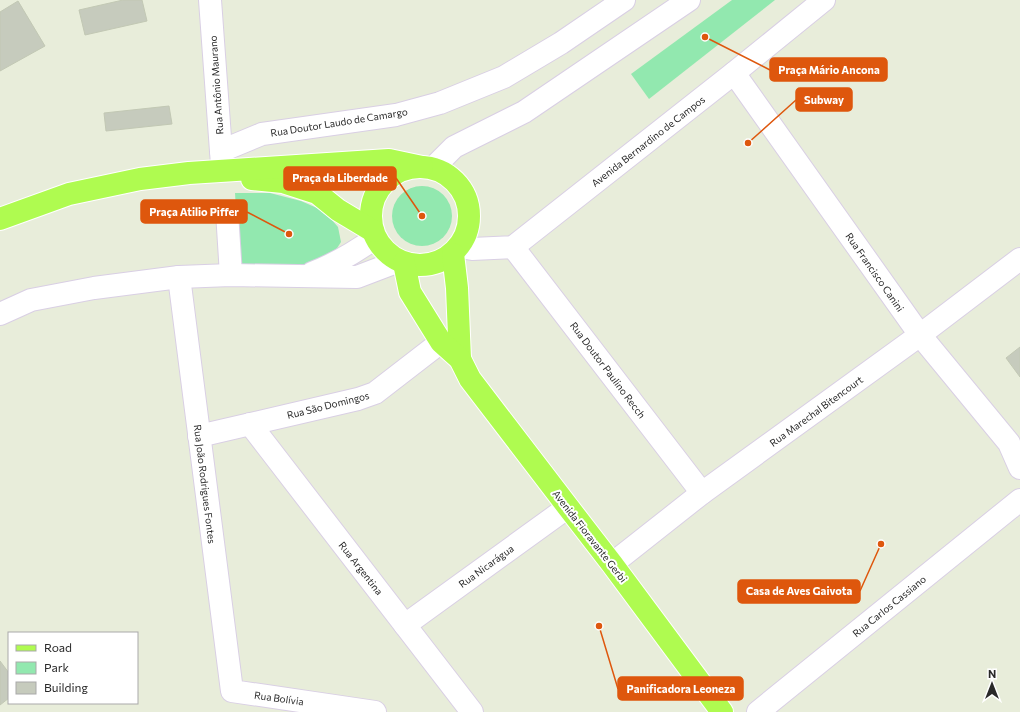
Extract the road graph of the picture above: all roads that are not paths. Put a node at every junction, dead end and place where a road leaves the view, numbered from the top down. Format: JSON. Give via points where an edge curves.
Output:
{"nodes":[{"id":1,"x":210,"y":0,"type":"edge"},
{"id":2,"x":624,"y":0,"type":"edge"},
{"id":3,"x":689,"y":0,"type":"edge"},
{"id":4,"x":824,"y":0,"type":"edge"},
{"id":5,"x":734,"y":73,"type":"junction"},
{"id":6,"x":222,"y":166,"type":"junction"},
{"id":7,"x":427,"y":168,"type":"junction"},
{"id":8,"x":227,"y":212,"type":"dead end"},
{"id":9,"x":0,"y":219,"type":"edge"},
{"id":10,"x":374,"y":234,"type":"junction"},
{"id":11,"x":514,"y":247,"type":"junction"},
{"id":12,"x":456,"y":250,"type":"junction"},
{"id":13,"x":1020,"y":259,"type":"edge"},
{"id":14,"x":401,"y":262,"type":"junction"},
{"id":15,"x":231,"y":275,"type":"junction"},
{"id":16,"x":307,"y":275,"type":"junction"},
{"id":17,"x":179,"y":277,"type":"junction"},
{"id":18,"x":0,"y":314,"type":"edge"},
{"id":19,"x":920,"y":335,"type":"junction"},
{"id":20,"x":441,"y":342,"type":"junction"},
{"id":21,"x":460,"y":359,"type":"junction"},
{"id":22,"x":250,"y":424,"type":"junction"},
{"id":23,"x":199,"y":436,"type":"junction"},
{"id":24,"x":1020,"y":468,"type":"edge"},
{"id":25,"x":702,"y":493,"type":"junction"},
{"id":26,"x":1020,"y":500,"type":"edge"},
{"id":27,"x":568,"y":508,"type":"junction"},
{"id":28,"x":612,"y":564,"type":"junction"},
{"id":29,"x":405,"y":626,"type":"junction"},
{"id":30,"x":232,"y":691,"type":"joint"},
{"id":31,"x":375,"y":712,"type":"edge"},
{"id":32,"x":472,"y":712,"type":"edge"},
{"id":33,"x":722,"y":712,"type":"edge"},
{"id":34,"x":758,"y":712,"type":"edge"}],
"edges":[{"from":1,"to":6,"type":"street","name":"Rua Antônio Maurano"},
{"from":2,"to":6,"type":"street","name":"Rua Doutor Laudo de Camargo","via":[[561,43],[504,77],[440,103],[396,115],[262,134]]},
{"from":3,"to":7,"type":"street","via":[[524,112],[454,147]]},
{"from":4,"to":5,"type":"street","name":"Avenida Bernardino de Campos"},
{"from":5,"to":11,"type":"street","name":"Avenida Bernardino de Campos"},
{"from":5,"to":19,"type":"street","name":"Rua Francisco Canini"},
{"from":6,"to":7,"type":"main road","via":[[389,160]]},
{"from":6,"to":9,"type":"main road","via":[[69,194]]},
{"from":6,"to":10,"type":"main road","via":[[317,193]]},
{"from":7,"to":10,"type":"main road","via":[[403,170],[387,179],[376,194],[370,212]]},
{"from":7,"to":12,"type":"main road","via":[[455,180],[468,201],[470,225]]},
{"from":8,"to":15,"type":"street"},
{"from":10,"to":14,"type":"main road","via":[[385,252]]},
{"from":10,"to":16,"type":"street","via":[[350,256]]},
{"from":11,"to":12,"type":"street"},
{"from":11,"to":25,"type":"street","name":"Rua Doutor Paulino Recch"},
{"from":12,"to":14,"type":"main road","via":[[438,263],[421,266]]},
{"from":12,"to":21,"type":"main road","name":"Avenida Fioravante Gerbi"},
{"from":13,"to":19,"type":"street","name":"Rua Marechal Bitencourt"},
{"from":14,"to":16,"type":"street","via":[[357,277]]},
{"from":14,"to":20,"type":"main road","name":"Avenida Fioravante Gerbi","via":[[410,292]]},
{"from":15,"to":16,"type":"street"},
{"from":15,"to":17,"type":"street"},
{"from":17,"to":18,"type":"street","via":[[94,288],[31,300]]},
{"from":17,"to":23,"type":"street","name":"Rua João Rodrigues Fontes"},
{"from":19,"to":24,"type":"street","name":"Rua Francisco Canini","via":[[1009,443]]},
{"from":19,"to":25,"type":"street","name":"Rua Marechal Bitencourt"},
{"from":20,"to":21,"type":"main road","name":"Avenida Fioravante Gerbi"},
{"from":20,"to":22,"type":"street","name":"Rua São Domingos","via":[[375,393]]},
{"from":21,"to":27,"type":"main road","name":"Avenida Fioravante Gerbi","via":[[470,379]]},
{"from":22,"to":23,"type":"street","name":"Rua São Domingos"},
{"from":22,"to":29,"type":"street","name":"Rua Argentina"},
{"from":23,"to":30,"type":"street","name":"Rua João Rodrigues Fontes"},
{"from":25,"to":28,"type":"street","name":"Rua Marechal Bitencourt"},
{"from":26,"to":34,"type":"street","name":"Rua Carlos Cassiano"},
{"from":27,"to":28,"type":"main road","name":"Avenida Fioravante Gerbi"},
{"from":27,"to":29,"type":"street","name":"Rua Nicarágua"},
{"from":28,"to":33,"type":"main road","name":"Avenida Fioravante Gerbi"},
{"from":29,"to":32,"type":"street","name":"Rua Argentina"},
{"from":30,"to":31,"type":"street","name":"Rua Bolívia"}]}
